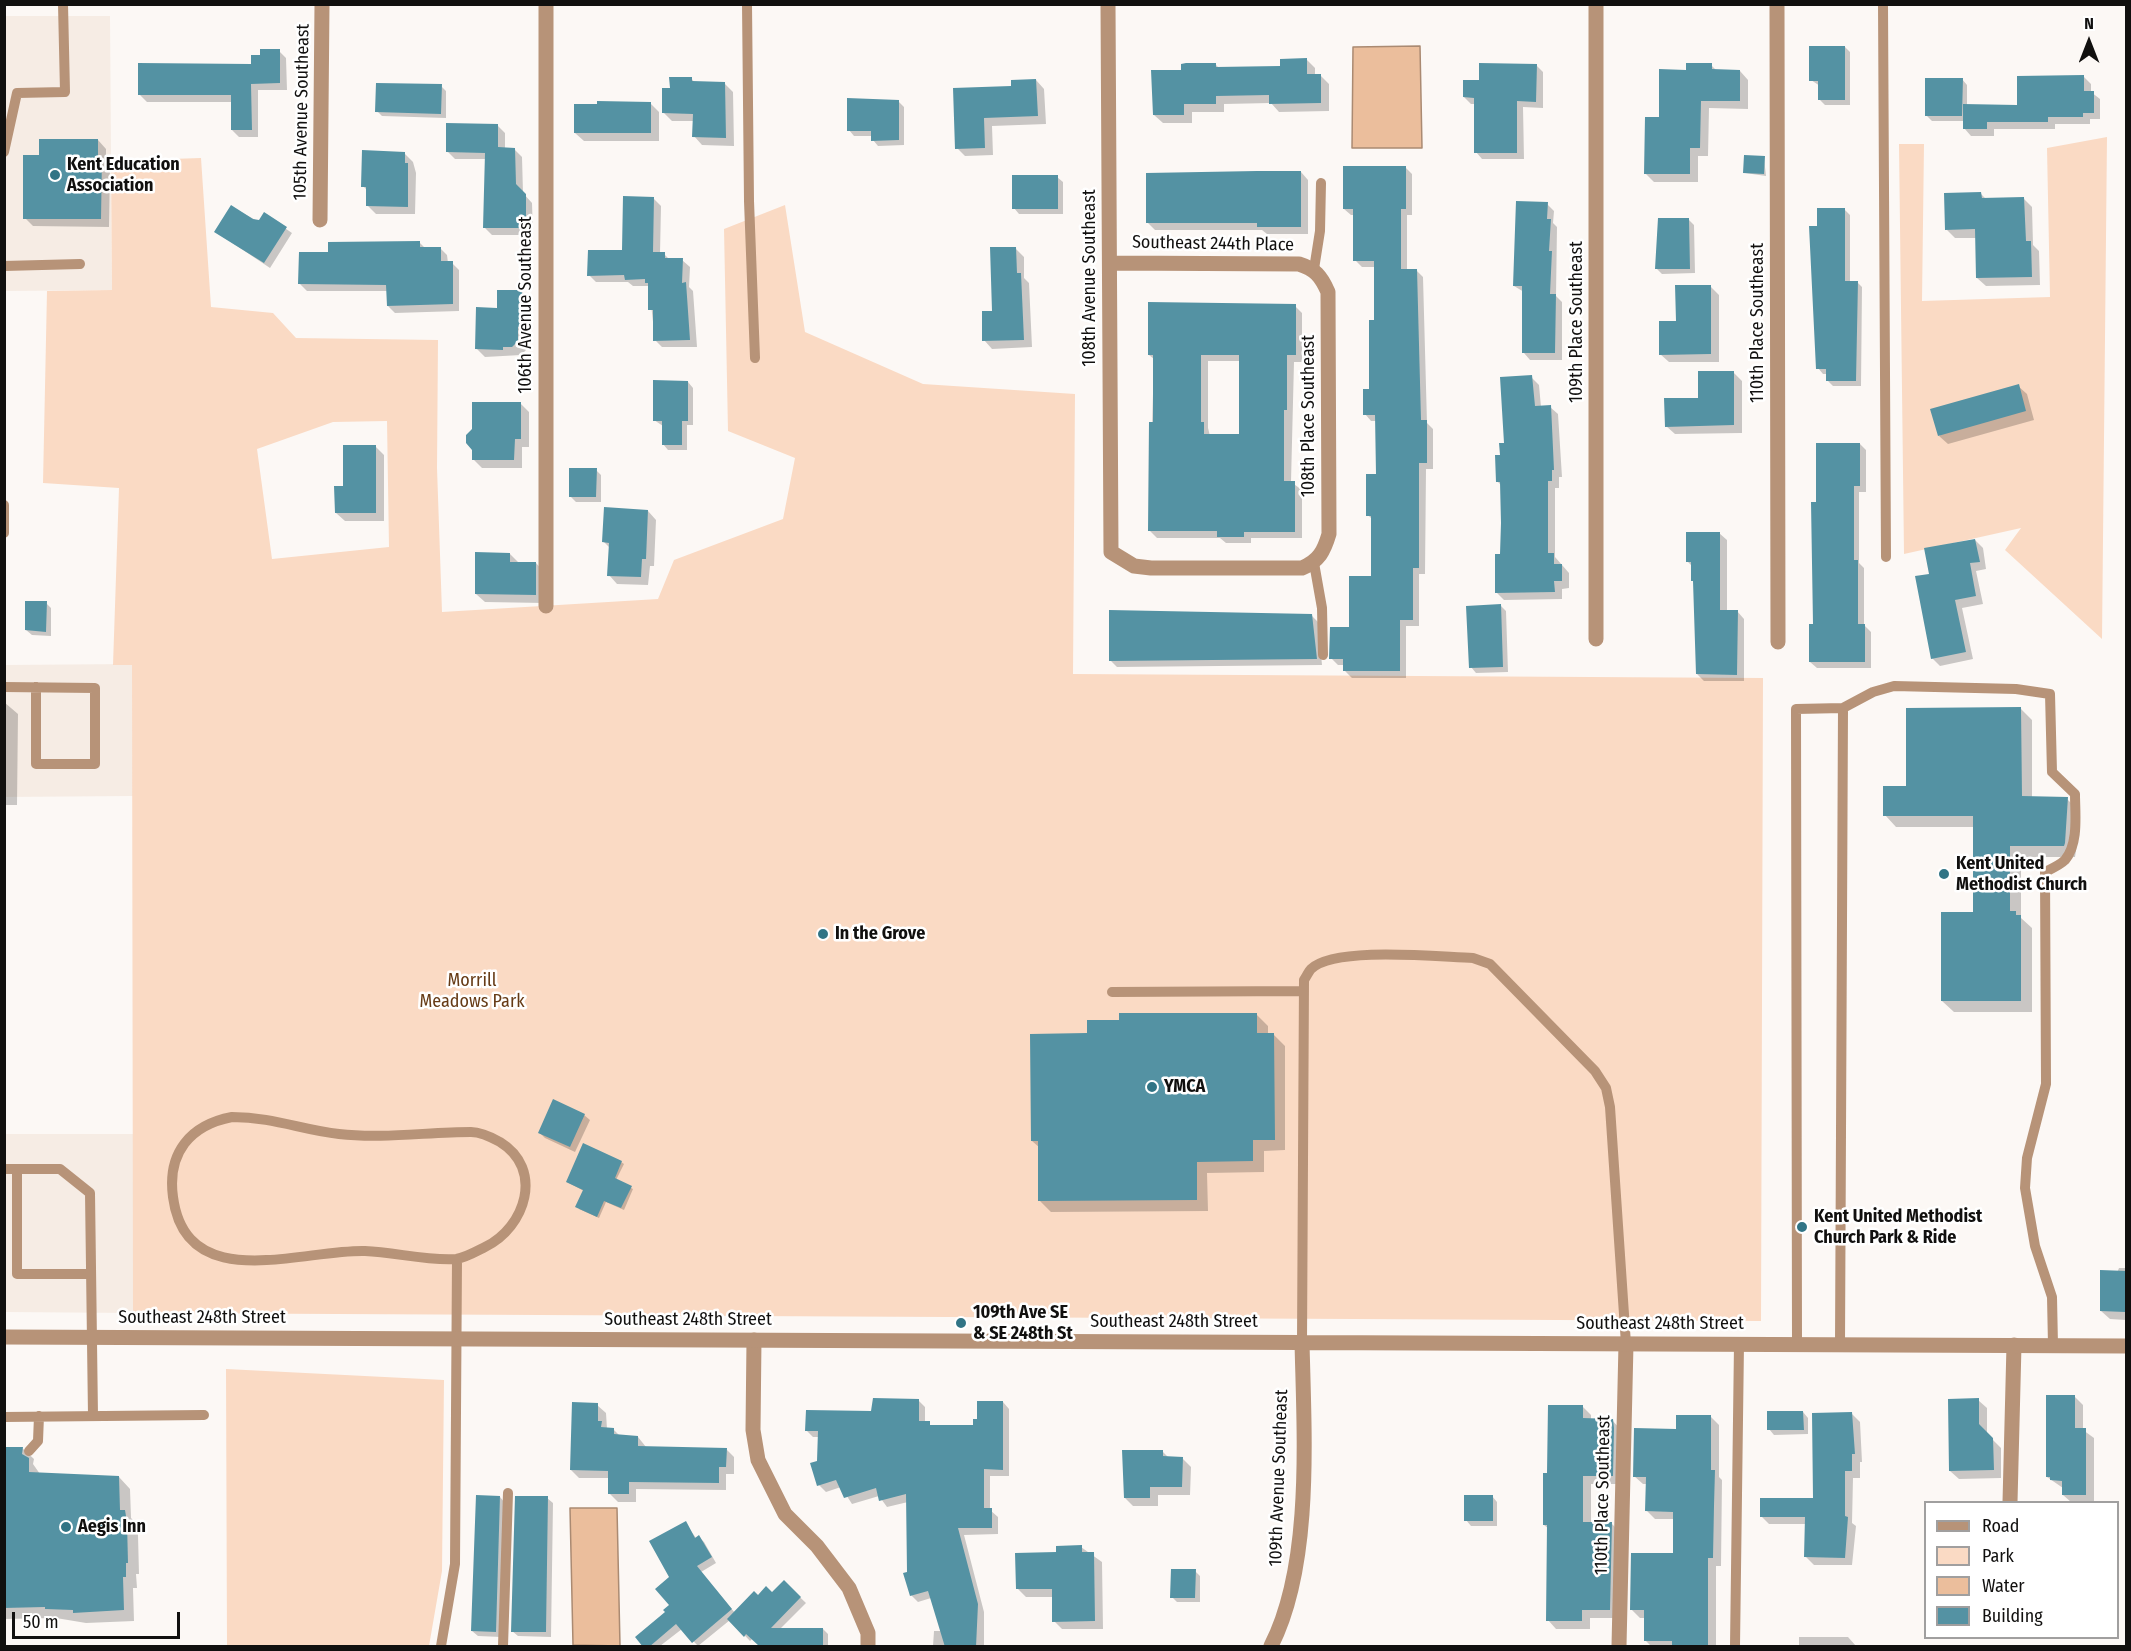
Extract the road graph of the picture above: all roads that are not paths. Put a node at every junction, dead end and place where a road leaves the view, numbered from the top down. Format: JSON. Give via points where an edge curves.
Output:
{"nodes":[{"id":1,"x":63,"y":4,"type":"edge"},
{"id":2,"x":322,"y":4,"type":"edge"},
{"id":3,"x":546,"y":4,"type":"edge"},
{"id":4,"x":747,"y":4,"type":"edge"},
{"id":5,"x":1108,"y":4,"type":"edge"},
{"id":6,"x":1596,"y":4,"type":"edge"},
{"id":7,"x":1777,"y":4,"type":"edge"},
{"id":8,"x":1883,"y":4,"type":"edge"},
{"id":9,"x":4,"y":152,"type":"edge"},
{"id":10,"x":1321,"y":183,"type":"dead end"},
{"id":11,"x":320,"y":220,"type":"dead end"},
{"id":12,"x":1110,"y":263,"type":"junction"},
{"id":13,"x":80,"y":264,"type":"dead end"},
{"id":14,"x":4,"y":266,"type":"edge"},
{"id":15,"x":1314,"y":269,"type":"junction"},
{"id":16,"x":755,"y":358,"type":"dead end"},
{"id":17,"x":4,"y":505,"type":"edge"},
{"id":18,"x":4,"y":533,"type":"edge"},
{"id":19,"x":1886,"y":557,"type":"dead end"},
{"id":20,"x":1314,"y":563,"type":"junction"},
{"id":21,"x":546,"y":606,"type":"dead end"},
{"id":22,"x":1596,"y":639,"type":"dead end"},
{"id":23,"x":1778,"y":642,"type":"dead end"},
{"id":24,"x":1323,"y":655,"type":"dead end"},
{"id":25,"x":4,"y":687,"type":"edge"},
{"id":26,"x":36,"y":687,"type":"junction"},
{"id":27,"x":1843,"y":708,"type":"junction"},
{"id":28,"x":1304,"y":991,"type":"junction"},
{"id":29,"x":1112,"y":992,"type":"dead end"},
{"id":30,"x":4,"y":1169,"type":"edge"},
{"id":31,"x":17,"y":1169,"type":"junction"},
{"id":32,"x":457,"y":1259,"type":"junction"},
{"id":33,"x":91,"y":1274,"type":"junction"},
{"id":34,"x":4,"y":1336,"type":"edge"},
{"id":35,"x":93,"y":1337,"type":"junction"},
{"id":36,"x":458,"y":1339,"type":"junction"},
{"id":37,"x":754,"y":1340,"type":"junction"},
{"id":38,"x":1302,"y":1342,"type":"junction"},
{"id":39,"x":1626,"y":1344,"type":"junction"},
{"id":40,"x":1739,"y":1344,"type":"junction"},
{"id":41,"x":1797,"y":1344,"type":"junction"},
{"id":42,"x":1840,"y":1344,"type":"junction"},
{"id":43,"x":2014,"y":1345,"type":"junction"},
{"id":44,"x":2053,"y":1346,"type":"junction"},
{"id":45,"x":2127,"y":1346,"type":"edge"},
{"id":46,"x":204,"y":1415,"type":"dead end"},
{"id":47,"x":39,"y":1416,"type":"junction"},
{"id":48,"x":93,"y":1416,"type":"junction"},
{"id":49,"x":4,"y":1417,"type":"edge"},
{"id":50,"x":29,"y":1451,"type":"dead end"},
{"id":51,"x":508,"y":1493,"type":"dead end"},
{"id":52,"x":2010,"y":1501,"type":"edge"},
{"id":53,"x":441,"y":1647,"type":"edge"},
{"id":54,"x":503,"y":1647,"type":"edge"},
{"id":55,"x":868,"y":1647,"type":"edge"},
{"id":56,"x":1271,"y":1647,"type":"edge"},
{"id":57,"x":1619,"y":1647,"type":"edge"},
{"id":58,"x":1735,"y":1647,"type":"edge"}],
"edges":[{"from":1,"to":9,"type":"lane","via":[[65,92],[17,93]]},
{"from":2,"to":11,"type":"street","name":"105th Avenue Southeast"},
{"from":3,"to":21,"type":"street","name":"106th Avenue Southeast"},
{"from":4,"to":16,"type":"lane"},
{"from":5,"to":12,"type":"street","name":"108th Avenue Southeast"},
{"from":6,"to":22,"type":"street","name":"109th Place Southeast"},
{"from":7,"to":23,"type":"street","name":"110th Place Southeast"},
{"from":8,"to":19,"type":"lane"},
{"from":10,"to":15,"type":"lane"},
{"from":12,"to":15,"type":"street","name":"Southeast 244th Place","via":[[1299,264]]},
{"from":12,"to":20,"type":"street","name":"108th Avenue Southeast","via":[[1111,552],[1134,566],[1151,567],[1302,567]]},
{"from":13,"to":14,"type":"lane"},
{"from":15,"to":20,"type":"street","name":"108th Place Southeast","via":[[1328,292],[1329,534],[1325,550]]},
{"from":17,"to":18,"type":"lane"},
{"from":20,"to":24,"type":"lane","via":[[1322,608]]},
{"from":25,"to":26,"type":"lane"},
{"from":26,"to":26,"type":"lane","via":[[95,688],[95,764],[36,764]]},
{"from":27,"to":41,"type":"lane","via":[[1796,709]]},
{"from":27,"to":42,"type":"lane"},
{"from":27,"to":44,"type":"lane","via":[[1894,686],[2016,689],[2050,694],[2052,772],[2075,794],[2075,828],[2072,848],[2065,860],[2045,872],[2046,1084],[2027,1158],[2025,1188],[2035,1246],[2052,1297]]},
{"from":28,"to":29,"type":"lane"},
{"from":28,"to":38,"type":"lane"},
{"from":28,"to":39,"type":"lane","via":[[1304,980],[1312,968],[1350,955],[1473,958],[1491,964],[1595,1071],[1606,1088],[1610,1107]]},
{"from":30,"to":31,"type":"lane"},
{"from":31,"to":33,"type":"lane","via":[[60,1169],[90,1193]]},
{"from":31,"to":33,"type":"lane","via":[[17,1274]]},
{"from":32,"to":32,"type":"lane","via":[[487,1246],[507,1232],[518,1218],[527,1178],[521,1162],[495,1139],[478,1132],[340,1134],[256,1117],[232,1117],[202,1127],[181,1145],[171,1188],[175,1211],[182,1228],[213,1254],[258,1263],[364,1251]]},
{"from":32,"to":36,"type":"lane"},
{"from":33,"to":35,"type":"lane"},
{"from":34,"to":35,"type":"street","name":"Southeast 248th Street"},
{"from":35,"to":36,"type":"street","name":"Southeast 248th Street"},
{"from":35,"to":48,"type":"lane"},
{"from":36,"to":37,"type":"street","name":"Southeast 248th Street"},
{"from":36,"to":53,"type":"lane","via":[[455,1564]]},
{"from":37,"to":38,"type":"street","name":"Southeast 248th Street"},
{"from":37,"to":55,"type":"street","via":[[753,1430],[758,1460],[785,1514],[817,1546],[849,1588],[868,1633]]},
{"from":38,"to":39,"type":"street","name":"Southeast 248th Street"},
{"from":38,"to":56,"type":"street","name":"109th Avenue Southeast","via":[[1304,1432],[1299,1543],[1293,1585]]},
{"from":39,"to":40,"type":"street","name":"Southeast 248th Street"},
{"from":39,"to":57,"type":"street","name":"110th Place Southeast"},
{"from":40,"to":41,"type":"street","name":"Southeast 248th Street"},
{"from":40,"to":58,"type":"lane"},
{"from":41,"to":42,"type":"street","name":"Southeast 248th Street"},
{"from":42,"to":43,"type":"street","name":"Southeast 248th Street"},
{"from":43,"to":44,"type":"street","name":"Southeast 248th Street"},
{"from":43,"to":52,"type":"street"},
{"from":44,"to":45,"type":"street","name":"Southeast 248th Street"},
{"from":46,"to":48,"type":"lane"},
{"from":47,"to":48,"type":"lane"},
{"from":47,"to":49,"type":"lane"},
{"from":47,"to":50,"type":"lane","via":[[38,1441]]},
{"from":51,"to":54,"type":"lane"}]}
